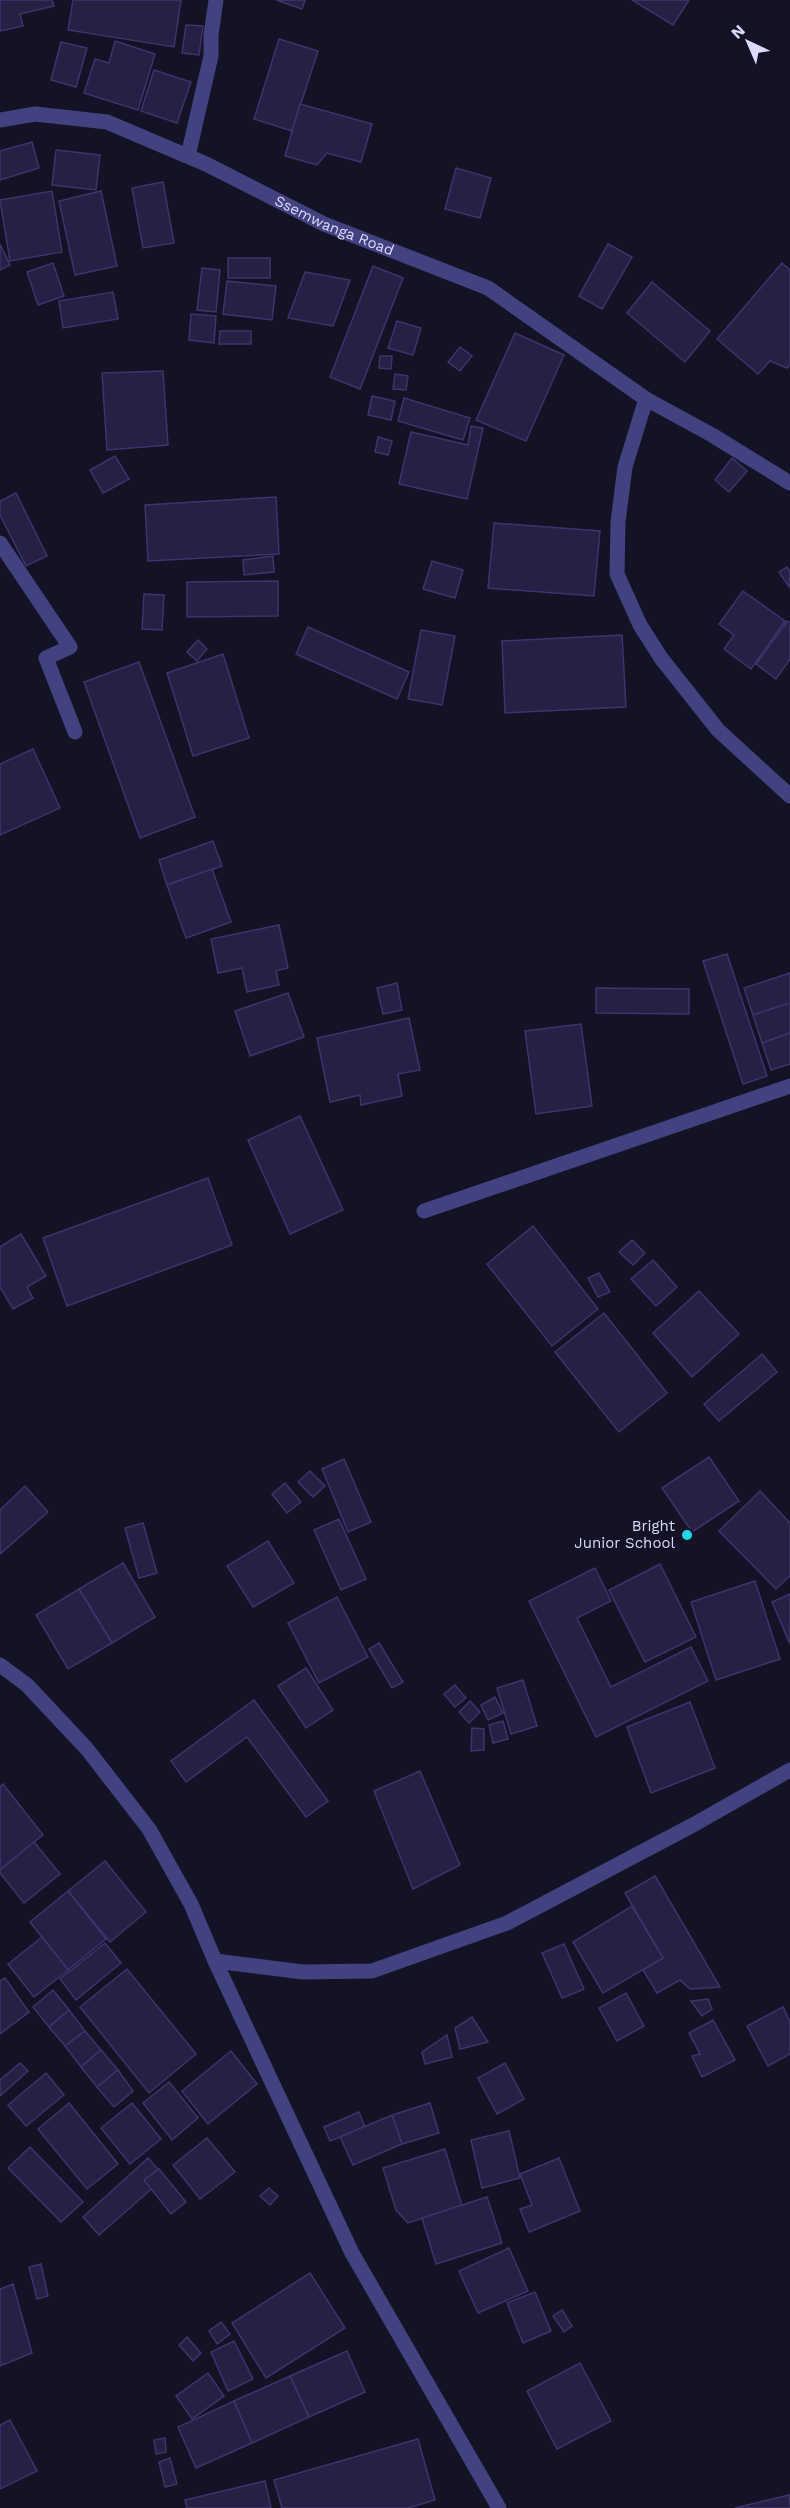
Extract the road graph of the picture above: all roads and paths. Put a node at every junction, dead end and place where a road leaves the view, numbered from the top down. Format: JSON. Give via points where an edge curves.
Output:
{"nodes":[{"id":1,"x":216,"y":0,"type":"edge"},
{"id":2,"x":0,"y":120,"type":"edge"},
{"id":3,"x":188,"y":156,"type":"junction"},
{"id":4,"x":646,"y":399,"type":"junction"},
{"id":5,"x":790,"y":483,"type":"edge"},
{"id":6,"x":0,"y":543,"type":"edge"},
{"id":7,"x":75,"y":732,"type":"dead end"},
{"id":8,"x":790,"y":796,"type":"edge"},
{"id":9,"x":790,"y":1086,"type":"edge"},
{"id":10,"x":424,"y":1211,"type":"dead end"},
{"id":11,"x":0,"y":1665,"type":"edge"},
{"id":12,"x":790,"y":1770,"type":"edge"},
{"id":13,"x":215,"y":1961,"type":"junction"},
{"id":14,"x":499,"y":2508,"type":"edge"}],
"edges":[{"from":1,"to":3,"type":"street","via":[[211,56]]},
{"from":2,"to":3,"type":"street","name":"Ssemwanga Road","via":[[35,114],[107,122]]},
{"from":3,"to":4,"type":"street","name":"Ssemwanga Road","via":[[324,224],[488,288]]},
{"from":4,"to":5,"type":"street","name":"Ssemwanga Road"},
{"from":4,"to":8,"type":"street","via":[[626,467],[618,522],[617,574],[640,625],[668,667],[718,730]]},
{"from":6,"to":7,"type":"street","via":[[70,647],[46,658]]},
{"from":9,"to":10,"type":"street"},
{"from":11,"to":13,"type":"street","via":[[27,1685],[87,1749],[148,1829],[191,1904]]},
{"from":12,"to":13,"type":"street","via":[[507,1923],[372,1971],[303,1972]]},
{"from":13,"to":14,"type":"street","via":[[352,2253]]}]}
